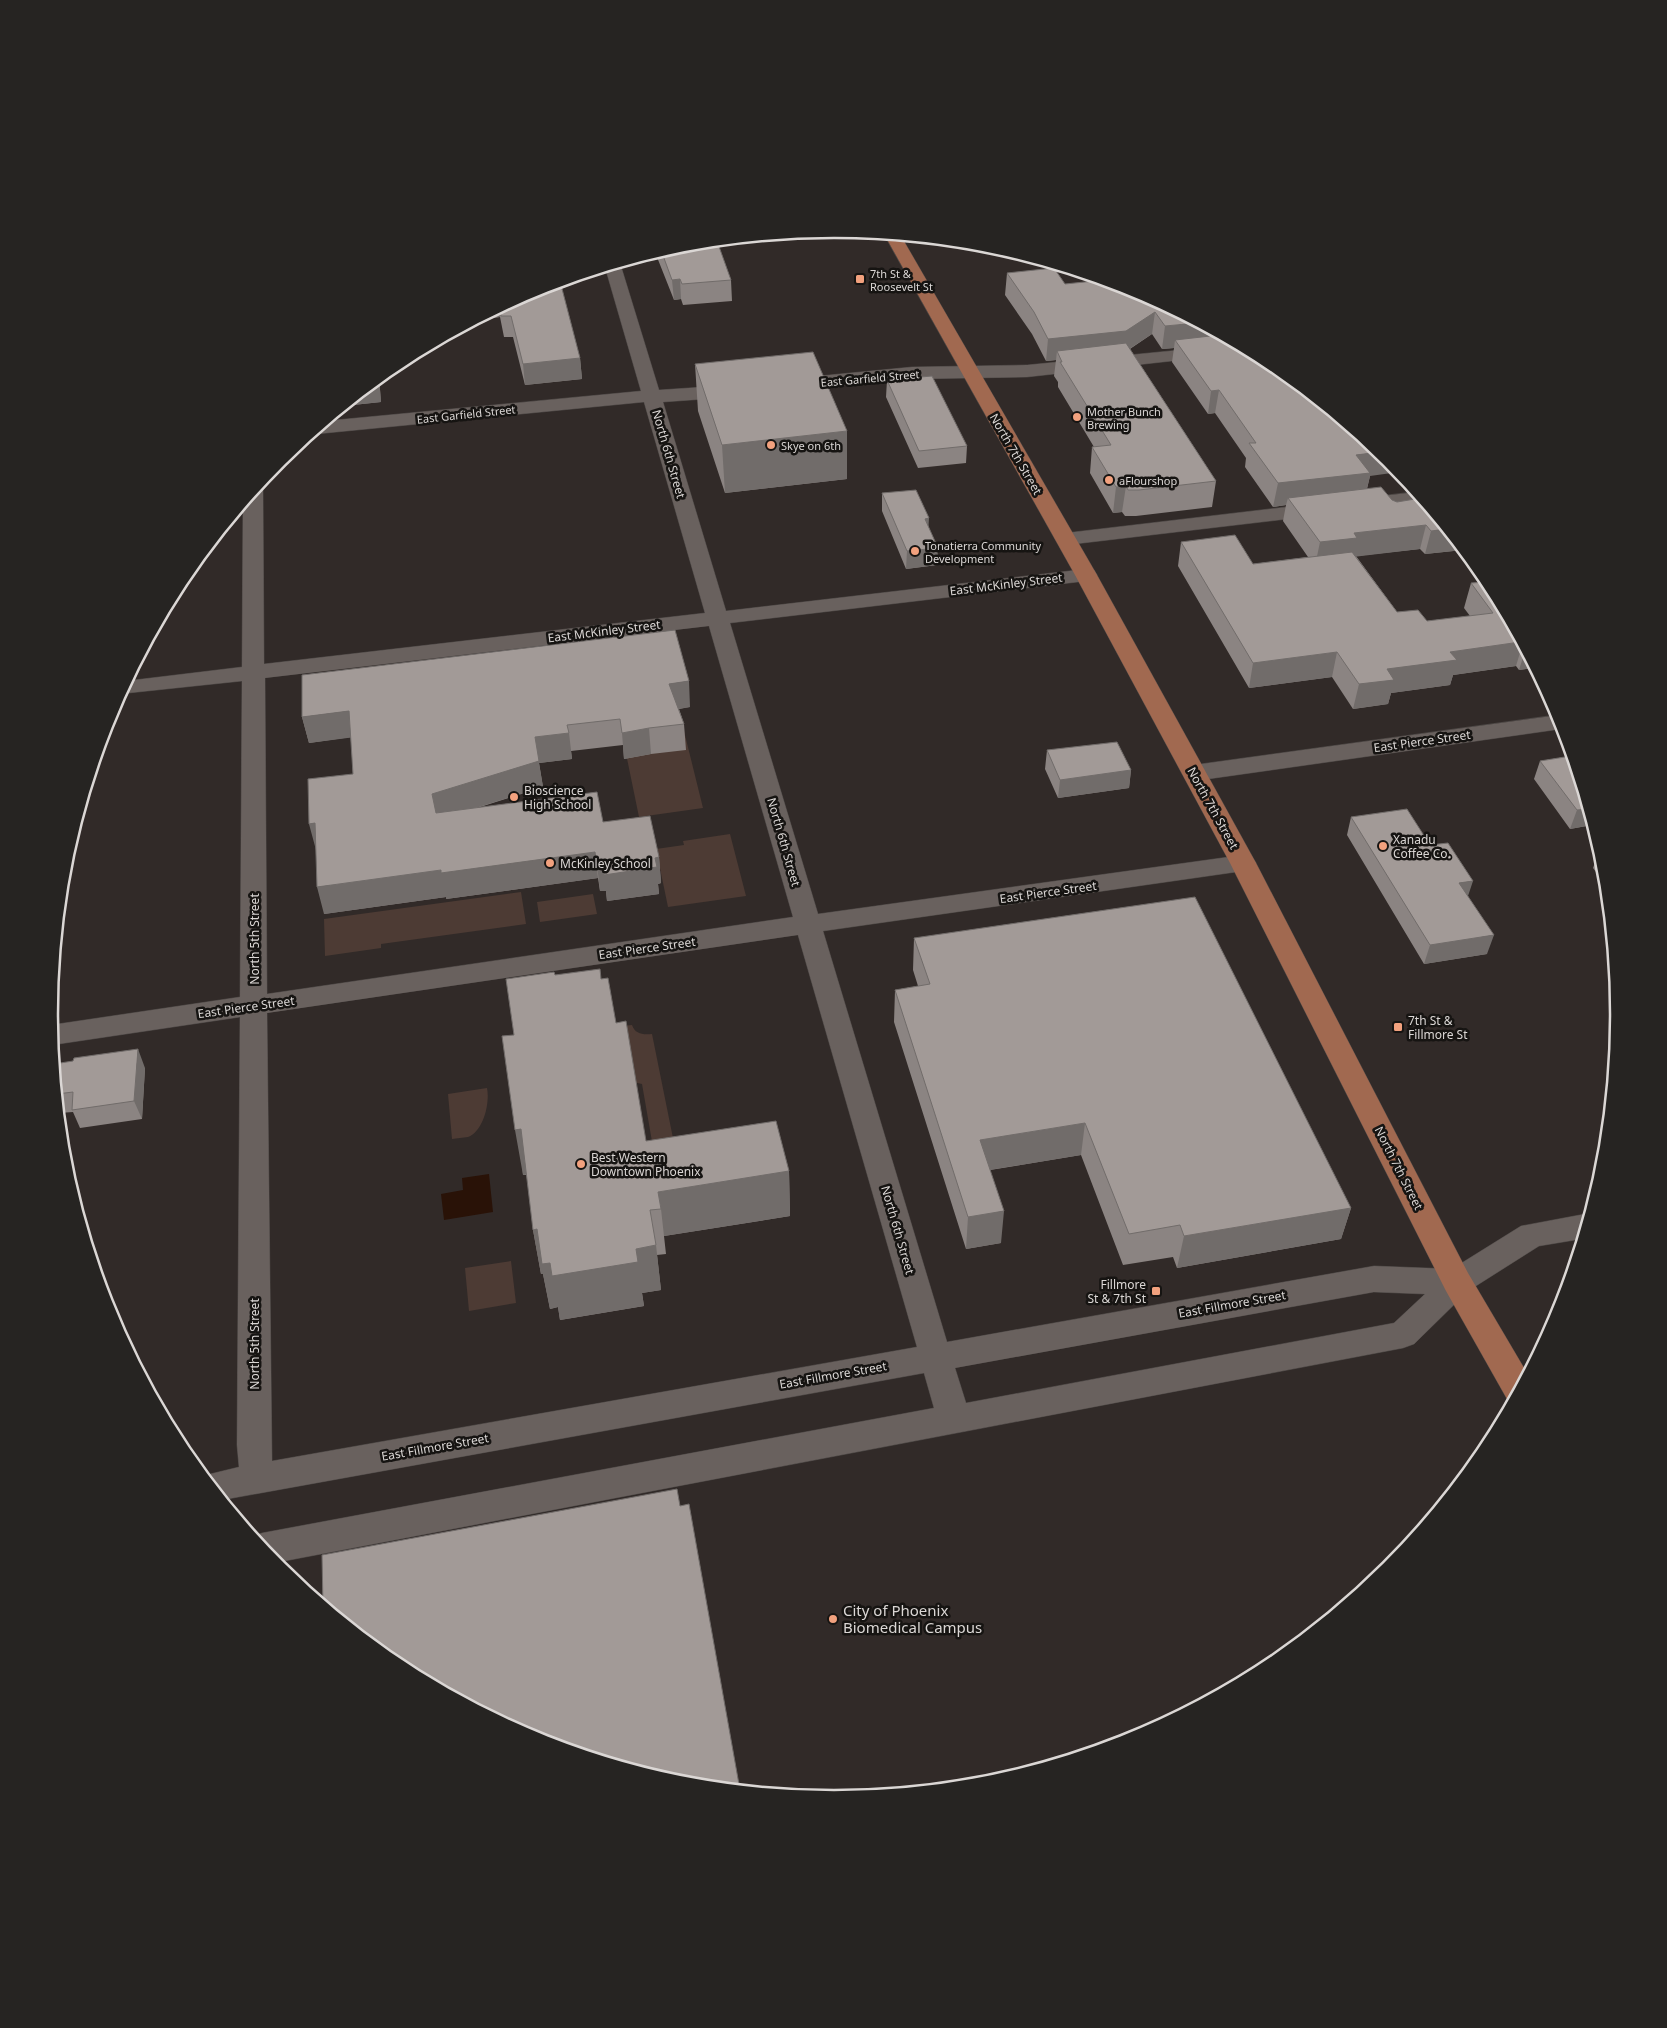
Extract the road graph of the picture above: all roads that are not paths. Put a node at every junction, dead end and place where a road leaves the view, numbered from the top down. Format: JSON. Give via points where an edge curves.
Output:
{"nodes":[{"id":1,"x":895,"y":241,"type":"edge"},
{"id":2,"x":614,"y":270,"type":"edge"},
{"id":3,"x":1226,"y":350,"type":"edge"},
{"id":4,"x":968,"y":370,"type":"junction"},
{"id":5,"x":766,"y":388,"type":"edge"},
{"id":6,"x":746,"y":390,"type":"edge"},
{"id":7,"x":652,"y":397,"type":"junction"},
{"id":8,"x":327,"y":427,"type":"edge"},
{"id":9,"x":253,"y":499,"type":"edge"},
{"id":10,"x":1414,"y":499,"type":"edge"},
{"id":11,"x":1066,"y":539,"type":"junction"},
{"id":12,"x":1086,"y":575,"type":"junction"},
{"id":13,"x":717,"y":618,"type":"junction"},
{"id":14,"x":254,"y":673,"type":"junction"},
{"id":15,"x":131,"y":687,"type":"edge"},
{"id":16,"x":1552,"y":723,"type":"edge"},
{"id":17,"x":1194,"y":773,"type":"junction"},
{"id":18,"x":1243,"y":864,"type":"junction"},
{"id":19,"x":808,"y":926,"type":"junction"},
{"id":20,"x":254,"y":1006,"type":"junction"},
{"id":21,"x":58,"y":1034,"type":"edge"},
{"id":22,"x":1579,"y":1227,"type":"edge"},
{"id":23,"x":1457,"y":1282,"type":"junction"},
{"id":24,"x":936,"y":1356,"type":"junction"},
{"id":25,"x":1516,"y":1383,"type":"edge"},
{"id":26,"x":954,"y":1419,"type":"junction"},
{"id":27,"x":257,"y":1479,"type":"junction"},
{"id":28,"x":218,"y":1486,"type":"edge"},
{"id":29,"x":270,"y":1547,"type":"edge"}],
"edges":[{"from":1,"to":4,"type":"main road","name":"North 7th Street"},
{"from":2,"to":7,"type":"street","name":"North 6th Street"},
{"from":3,"to":4,"type":"street","name":"East Garfield Street","via":[[1028,371]]},
{"from":4,"to":5,"type":"street","name":"East Garfield Street"},
{"from":4,"to":11,"type":"main road","name":"North 7th Street"},
{"from":6,"to":7,"type":"street","name":"East Garfield Street"},
{"from":7,"to":8,"type":"street","name":"East Garfield Street"},
{"from":7,"to":13,"type":"street","name":"North 6th Street"},
{"from":9,"to":14,"type":"street","name":"North 5th Street"},
{"from":10,"to":11,"type":"street"},
{"from":11,"to":12,"type":"main road","name":"North 7th Street"},
{"from":12,"to":13,"type":"street","name":"East McKinley Street"},
{"from":12,"to":17,"type":"main road","name":"North 7th Street"},
{"from":13,"to":14,"type":"street","name":"East McKinley Street"},
{"from":13,"to":19,"type":"street","name":"North 6th Street"},
{"from":14,"to":15,"type":"street","name":"East McKinley Street"},
{"from":14,"to":20,"type":"street","name":"North 5th Street"},
{"from":16,"to":17,"type":"street","name":"East Pierce Street"},
{"from":17,"to":18,"type":"main road","name":"North 7th Street"},
{"from":18,"to":19,"type":"street","name":"East Pierce Street"},
{"from":18,"to":23,"type":"main road","name":"North 7th Street"},
{"from":19,"to":20,"type":"street","name":"East Pierce Street"},
{"from":19,"to":24,"type":"street","name":"North 6th Street"},
{"from":20,"to":21,"type":"street","name":"East Pierce Street"},
{"from":20,"to":27,"type":"street","name":"North 5th Street","via":[[254,1438]]},
{"from":22,"to":23,"type":"street","via":[[1532,1235]]},
{"from":23,"to":24,"type":"street","name":"East Fillmore Street","via":[[1374,1279]]},
{"from":23,"to":25,"type":"main road","name":"North 7th Street"},
{"from":23,"to":26,"type":"street","via":[[1403,1334]]},
{"from":24,"to":26,"type":"street","name":"North 6th Street"},
{"from":24,"to":27,"type":"street","name":"East Fillmore Street"},
{"from":26,"to":29,"type":"street"},
{"from":27,"to":28,"type":"street","name":"East Fillmore Street"}]}
